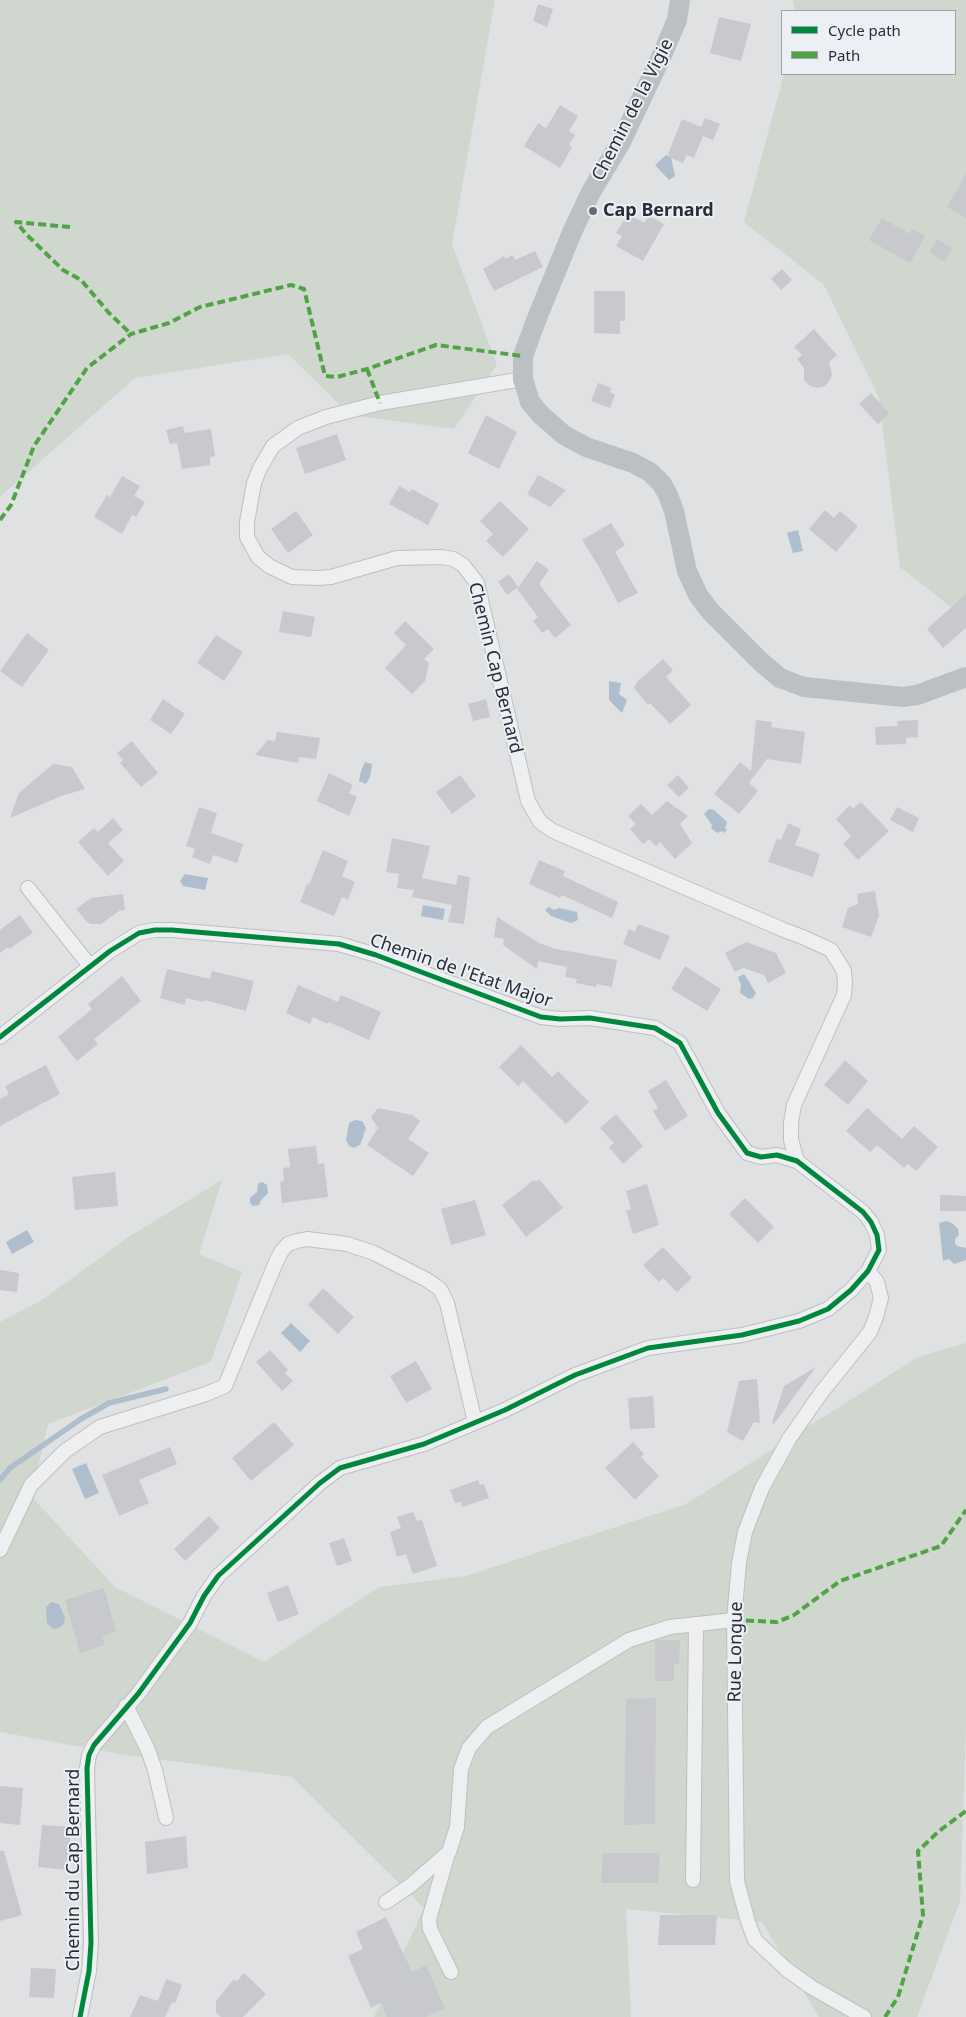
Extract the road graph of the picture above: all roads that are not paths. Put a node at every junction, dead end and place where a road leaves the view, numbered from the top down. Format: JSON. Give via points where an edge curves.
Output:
{"nodes":[{"id":1,"x":680,"y":0,"type":"edge"},
{"id":2,"x":523,"y":379,"type":"junction"},
{"id":3,"x":966,"y":677,"type":"edge"},
{"id":4,"x":28,"y":888,"type":"dead end"},
{"id":5,"x":90,"y":966,"type":"junction"},
{"id":6,"x":0,"y":1037,"type":"edge"},
{"id":7,"x":797,"y":1161,"type":"junction"},
{"id":8,"x":863,"y":1212,"type":"joint"},
{"id":9,"x":868,"y":1271,"type":"junction"},
{"id":10,"x":475,"y":1422,"type":"junction"},
{"id":11,"x":0,"y":1550,"type":"edge"},
{"id":12,"x":734,"y":1620,"type":"junction"},
{"id":13,"x":696,"y":1625,"type":"junction"},
{"id":14,"x":126,"y":1706,"type":"junction"},
{"id":15,"x":166,"y":1818,"type":"dead end"},
{"id":16,"x":449,"y":1852,"type":"junction"},
{"id":17,"x":693,"y":1880,"type":"dead end"},
{"id":18,"x":386,"y":1902,"type":"dead end"},
{"id":19,"x":451,"y":1972,"type":"dead end"},
{"id":20,"x":80,"y":2017,"type":"edge"},
{"id":21,"x":864,"y":2017,"type":"edge"}],
"edges":[{"from":1,"to":2,"type":"street","name":"Chemin de la Vigie","via":[[677,20],[662,56],[621,142],[592,192],[554,276],[523,356]]},
{"from":2,"to":3,"type":"street","name":"Chemin de la Vigie","via":[[530,402],[564,435],[586,447],[633,463],[650,472],[662,484],[674,512],[687,571],[698,595],[710,611],[780,678],[804,687],[903,697]]},
{"from":2,"to":7,"type":"street","name":"Chemin Cap Bernard","via":[[380,403],[298,428],[274,446],[260,468],[246,522],[247,537],[258,558],[292,577],[331,577],[397,558],[442,557],[463,565],[477,583],[528,801],[540,822],[553,831],[831,950],[844,971],[844,996],[794,1105],[791,1140]]},
{"from":4,"to":5,"type":"street"},
{"from":5,"to":6,"type":"street","name":"Chemin de l'Etat Major"},
{"from":5,"to":7,"type":"street","name":"Chemin de l'Etat Major","via":[[125,940],[155,930],[339,944],[541,1017],[590,1018],[655,1028],[680,1043],[718,1113],[747,1153]]},
{"from":7,"to":8,"type":"street","name":"Chemin de l'Etat Major"},
{"from":8,"to":9,"type":"street","name":"Chemin du Cap Bernard","via":[[877,1234],[879,1250]]},
{"from":9,"to":10,"type":"street","name":"Chemin du Cap Bernard","via":[[828,1309],[799,1321],[742,1335],[648,1348],[575,1375]]},
{"from":9,"to":12,"type":"street","name":"Rue Longue","via":[[881,1298],[876,1318],[870,1332],[789,1439],[762,1488],[745,1532]]},
{"from":10,"to":11,"type":"street","via":[[447,1303],[440,1289],[374,1252],[347,1244],[307,1239],[297,1241],[288,1244],[276,1262],[226,1386],[100,1427],[65,1451],[31,1485]]},
{"from":10,"to":14,"type":"street","name":"Chemin du Cap Bernard","via":[[424,1444],[330,1473],[218,1576],[190,1623]]},
{"from":12,"to":13,"type":"street"},
{"from":12,"to":21,"type":"street","name":"Rue Longue","via":[[737,1880],[748,1922],[756,1940],[786,1969]]},
{"from":13,"to":16,"type":"street","via":[[670,1627],[629,1640],[487,1727],[469,1748],[461,1769],[458,1827]]},
{"from":13,"to":17,"type":"street"},
{"from":14,"to":15,"type":"street","via":[[148,1750]]},
{"from":14,"to":20,"type":"street","name":"Chemin du Cap Bernard","via":[[94,1745],[87,1768],[91,1943]]},
{"from":16,"to":18,"type":"street"},
{"from":16,"to":19,"type":"street","via":[[429,1919]]}]}
